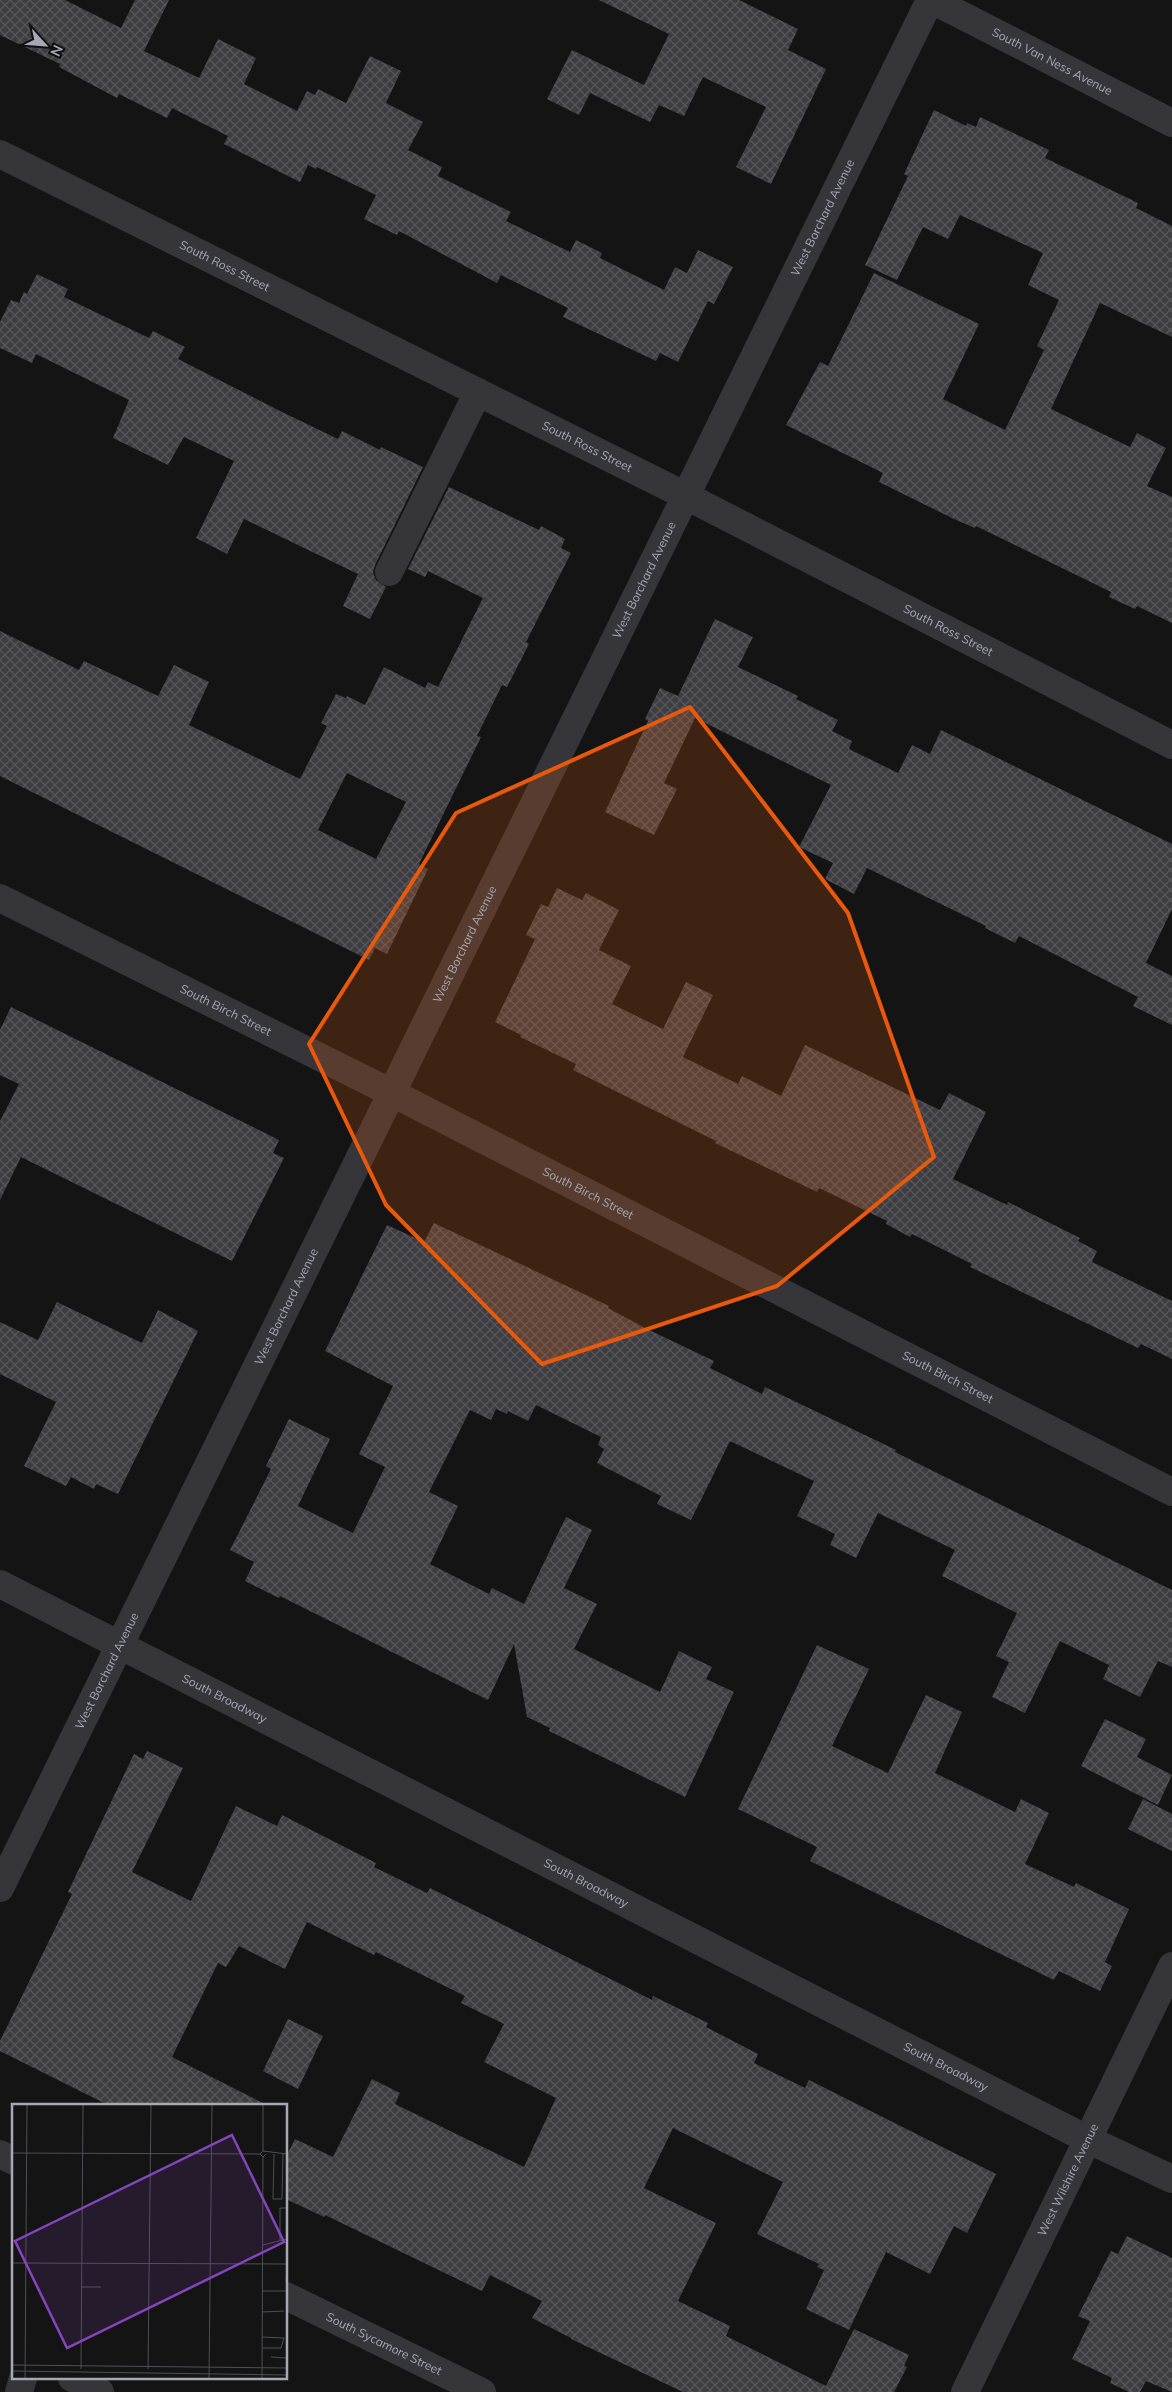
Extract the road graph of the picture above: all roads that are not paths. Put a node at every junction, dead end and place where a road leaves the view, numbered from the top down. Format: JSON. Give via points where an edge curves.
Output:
{"nodes":[{"id":1,"x":931,"y":0,"type":"edge"},
{"id":2,"x":1172,"y":123,"type":"edge"},
{"id":3,"x":0,"y":154,"type":"edge"},
{"id":4,"x":478,"y":392,"type":"junction"},
{"id":5,"x":686,"y":496,"type":"junction"},
{"id":6,"x":389,"y":572,"type":"dead end"},
{"id":7,"x":1172,"y":745,"type":"edge"},
{"id":8,"x":0,"y":898,"type":"edge"},
{"id":9,"x":392,"y":1093,"type":"junction"},
{"id":10,"x":1172,"y":1492,"type":"edge"},
{"id":11,"x":0,"y":1584,"type":"edge"},
{"id":12,"x":120,"y":1645,"type":"junction"},
{"id":13,"x":0,"y":1888,"type":"edge"},
{"id":14,"x":1172,"y":1966,"type":"edge"},
{"id":15,"x":1087,"y":2139,"type":"junction"},
{"id":16,"x":0,"y":2154,"type":"edge"},
{"id":17,"x":12,"y":2160,"type":"edge"},
{"id":18,"x":1172,"y":2179,"type":"edge"},
{"id":19,"x":288,"y":2297,"type":"edge"},
{"id":20,"x":76,"y":2380,"type":"edge"},
{"id":21,"x":100,"y":2392,"type":"edge"},
{"id":22,"x":482,"y":2392,"type":"edge"},
{"id":23,"x":965,"y":2392,"type":"edge"}],
"edges":[{"from":1,"to":2,"type":"street","name":"South Van Ness Avenue"},
{"from":1,"to":5,"type":"street","name":"West Borchard Avenue"},
{"from":3,"to":4,"type":"street","name":"South Ross Street"},
{"from":4,"to":5,"type":"street","name":"South Ross Street"},
{"from":4,"to":6,"type":"street"},
{"from":5,"to":7,"type":"street","name":"South Ross Street"},
{"from":5,"to":9,"type":"street","name":"West Borchard Avenue"},
{"from":8,"to":9,"type":"street","name":"South Birch Street"},
{"from":9,"to":10,"type":"street","name":"South Birch Street"},
{"from":9,"to":12,"type":"street","name":"West Borchard Avenue"},
{"from":11,"to":12,"type":"street","name":"South Broadway"},
{"from":12,"to":13,"type":"street","name":"West Borchard Avenue"},
{"from":12,"to":15,"type":"street","name":"South Broadway"},
{"from":14,"to":15,"type":"street","name":"West Wilshire Avenue"},
{"from":15,"to":18,"type":"street","name":"South Broadway"},
{"from":15,"to":23,"type":"street","name":"West Wilshire Avenue"},
{"from":16,"to":17,"type":"street"},
{"from":19,"to":22,"type":"street","name":"South Sycamore Street"},
{"from":20,"to":21,"type":"street"}]}
